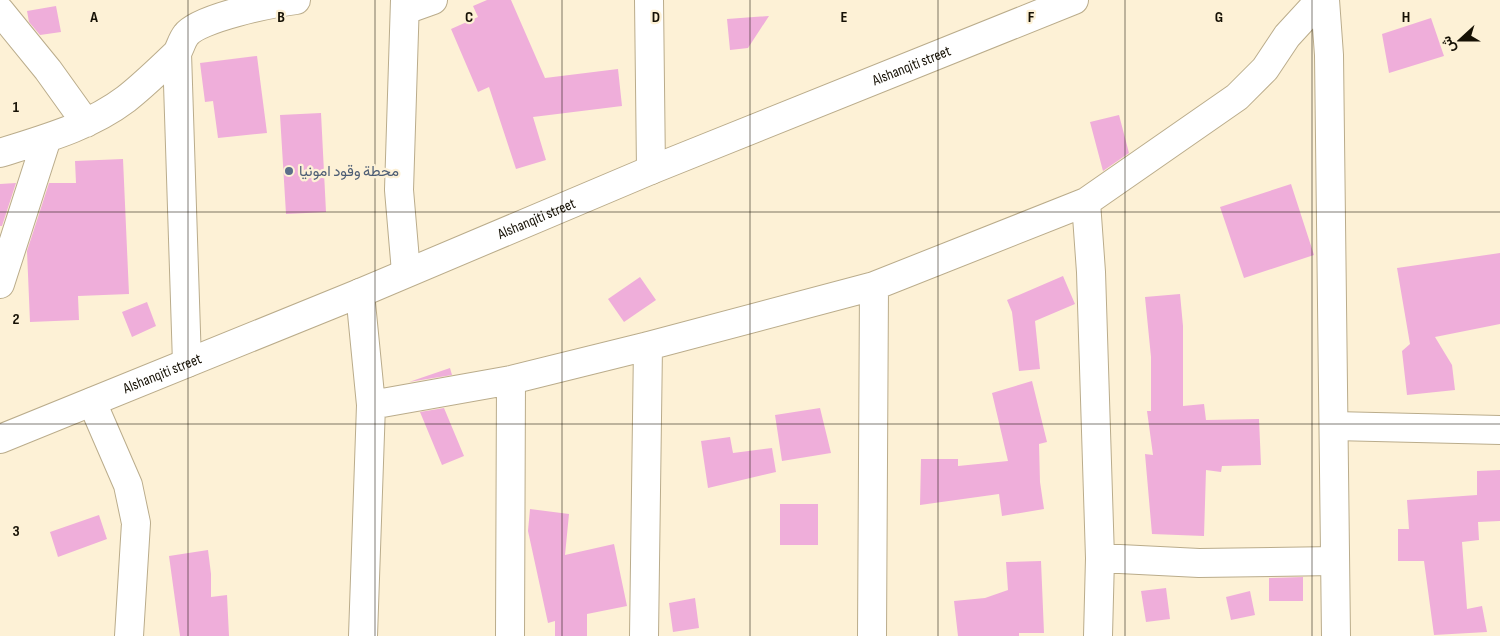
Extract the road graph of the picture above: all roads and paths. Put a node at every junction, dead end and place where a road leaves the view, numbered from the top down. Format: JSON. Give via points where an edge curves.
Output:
{"nodes":[{"id":1,"x":296,"y":0,"type":"edge"},
{"id":2,"x":433,"y":0,"type":"edge"},
{"id":3,"x":650,"y":0,"type":"edge"},
{"id":4,"x":1074,"y":0,"type":"edge"},
{"id":5,"x":1320,"y":0,"type":"edge"},
{"id":6,"x":1326,"y":0,"type":"edge"},
{"id":7,"x":405,"y":5,"type":"edge"},
{"id":8,"x":0,"y":11,"type":"edge"},
{"id":9,"x":178,"y":53,"type":"junction"},
{"id":10,"x":86,"y":123,"type":"junction"},
{"id":11,"x":47,"y":138,"type":"junction"},
{"id":12,"x":0,"y":152,"type":"edge"},
{"id":13,"x":652,"y":170,"type":"junction"},
{"id":14,"x":1086,"y":202,"type":"junction"},
{"id":15,"x":406,"y":272,"type":"junction"},
{"id":16,"x":0,"y":284,"type":"edge"},
{"id":17,"x":874,"y":286,"type":"junction"},
{"id":18,"x":360,"y":293,"type":"junction"},
{"id":19,"x":648,"y":346,"type":"junction"},
{"id":20,"x":187,"y":363,"type":"junction"},
{"id":21,"x":511,"y":380,"type":"junction"},
{"id":22,"x":92,"y":402,"type":"junction"},
{"id":23,"x":371,"y":405,"type":"junction"},
{"id":24,"x":1334,"y":426,"type":"junction"},
{"id":25,"x":1500,"y":430,"type":"edge"},
{"id":26,"x":0,"y":439,"type":"edge"},
{"id":27,"x":1100,"y":558,"type":"junction"},
{"id":28,"x":1335,"y":561,"type":"junction"},
{"id":29,"x":129,"y":636,"type":"edge"},
{"id":30,"x":363,"y":636,"type":"edge"},
{"id":31,"x":510,"y":636,"type":"edge"},
{"id":32,"x":644,"y":636,"type":"edge"},
{"id":33,"x":872,"y":636,"type":"edge"},
{"id":34,"x":1098,"y":636,"type":"edge"},
{"id":35,"x":1336,"y":636,"type":"edge"}],
"edges":[{"from":1,"to":9,"type":"street","via":[[270,4],[203,24],[186,34]]},
{"from":2,"to":7,"type":"street"},
{"from":3,"to":13,"type":"street"},
{"from":4,"to":13,"type":"street","name":"Alshanqiti street"},
{"from":5,"to":14,"type":"street","via":[[1238,97]]},
{"from":6,"to":24,"type":"street"},
{"from":7,"to":15,"type":"street","via":[[399,190]]},
{"from":8,"to":10,"type":"street"},
{"from":9,"to":10,"type":"street","via":[[126,99]]},
{"from":9,"to":20,"type":"street"},
{"from":10,"to":11,"type":"street"},
{"from":11,"to":12,"type":"street"},
{"from":11,"to":16,"type":"street"},
{"from":13,"to":15,"type":"street","name":"Alshanqiti street"},
{"from":14,"to":17,"type":"street"},
{"from":14,"to":27,"type":"street"},
{"from":15,"to":18,"type":"street","name":"Alshanqiti street"},
{"from":17,"to":19,"type":"street"},
{"from":17,"to":33,"type":"street"},
{"from":18,"to":20,"type":"street","name":"Alshanqiti street"},
{"from":18,"to":23,"type":"street"},
{"from":19,"to":21,"type":"street"},
{"from":19,"to":32,"type":"street"},
{"from":20,"to":22,"type":"street","name":"Alshanqiti street"},
{"from":21,"to":23,"type":"street"},
{"from":21,"to":31,"type":"street"},
{"from":22,"to":26,"type":"street","name":"Alshanqiti street"},
{"from":22,"to":29,"type":"street","via":[[128,486],[136,523]]},
{"from":23,"to":30,"type":"street"},
{"from":24,"to":25,"type":"street"},
{"from":24,"to":28,"type":"street"},
{"from":27,"to":28,"type":"street","via":[[1199,563]]},
{"from":27,"to":34,"type":"street"},
{"from":28,"to":35,"type":"street"}]}
